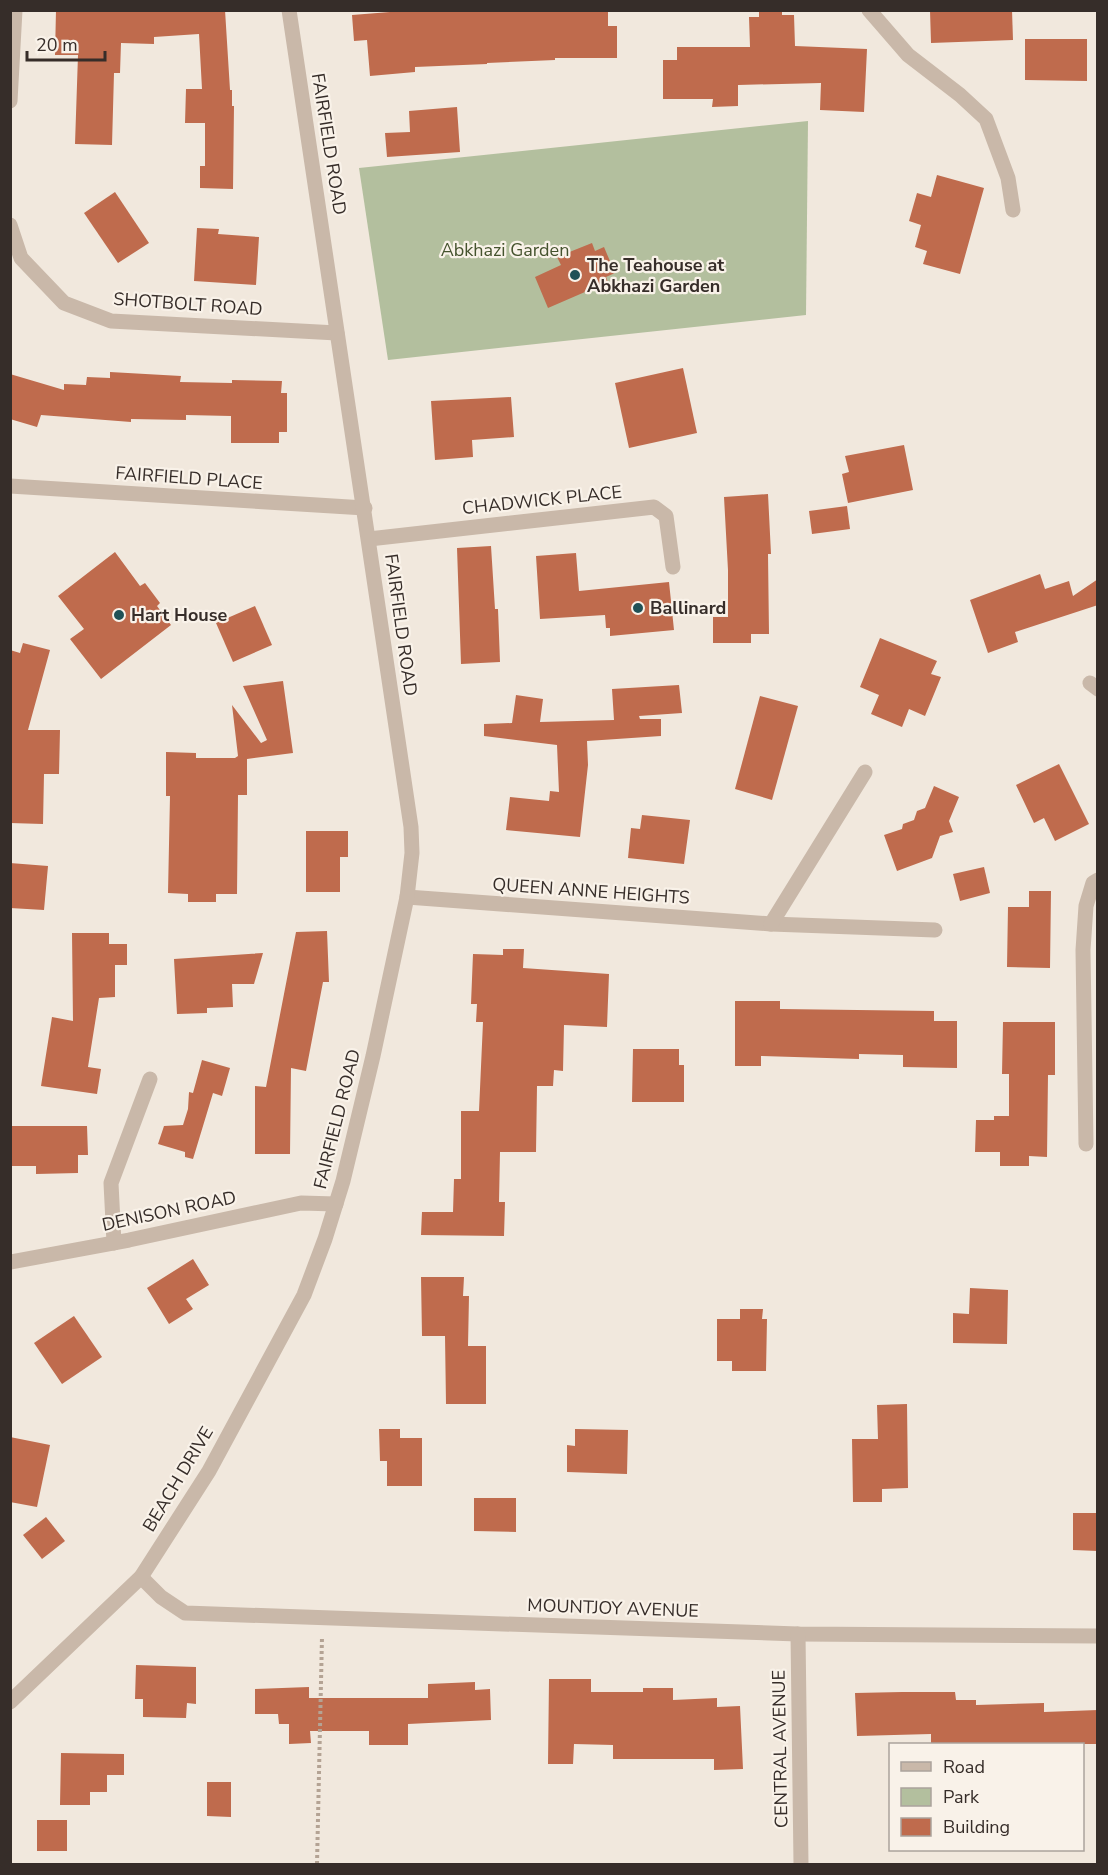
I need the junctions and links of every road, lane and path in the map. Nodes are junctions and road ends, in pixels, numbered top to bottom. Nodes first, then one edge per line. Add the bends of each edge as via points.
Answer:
1 (15, 10) edge
2 (289, 10) edge
3 (870, 10) edge
4 (10, 101) edge
5 (1013, 210) dead end
6 (10, 225) edge
7 (338, 333) junction
8 (10, 486) edge
9 (365, 508) junction
10 (369, 539) junction
11 (673, 567) dead end
12 (865, 772) dead end
13 (1098, 880) edge
14 (407, 897) junction
15 (771, 924) junction
16 (935, 930) dead end
17 (150, 1079) dead end
18 (1086, 1144) dead end
19 (336, 1204) junction
20 (325, 1239) joint
21 (114, 1242) junction
22 (10, 1262) edge
23 (141, 1577) junction
24 (322, 1618) junction
25 (798, 1634) junction
26 (1098, 1636) edge
27 (10, 1702) edge
28 (317, 1864) edge
29 (801, 1864) edge

1 - 4 street
2 - 7 street, FAIRFIELD ROAD
3 - 5 street via 908,55 986,119 1008,178
6 - 7 street, SHOTBOLT ROAD via 21,258 64,303 111,321
7 - 9 street, FAIRFIELD ROAD
8 - 9 street, FAIRFIELD PLACE
9 - 10 street, FAIRFIELD ROAD
10 - 11 street, CHADWICK PLACE via 654,507 666,516
10 - 14 street, FAIRFIELD ROAD via 411,827
12 - 15 street
13 - 18 street via 1093,883 1086,906 1083,950
14 - 15 street, QUEEN ANNE HEIGHTS
14 - 19 street, FAIRFIELD ROAD
15 - 16 street, QUEEN ANNE HEIGHTS
17 - 21 street via 111,1183
19 - 20 street, FAIRFIELD ROAD
19 - 21 street, DENISON ROAD via 301,1203
20 - 23 street, BEACH DRIVE via 304,1295 209,1471
21 - 22 street, DENISON ROAD
23 - 24 street, MOUNTJOY AVENUE via 185,1613
23 - 27 street, BEACH DRIVE
24 - 25 street, MOUNTJOY AVENUE
24 - 28 path
25 - 26 street, MOUNTJOY AVENUE
25 - 29 street, CENTRAL AVENUE

